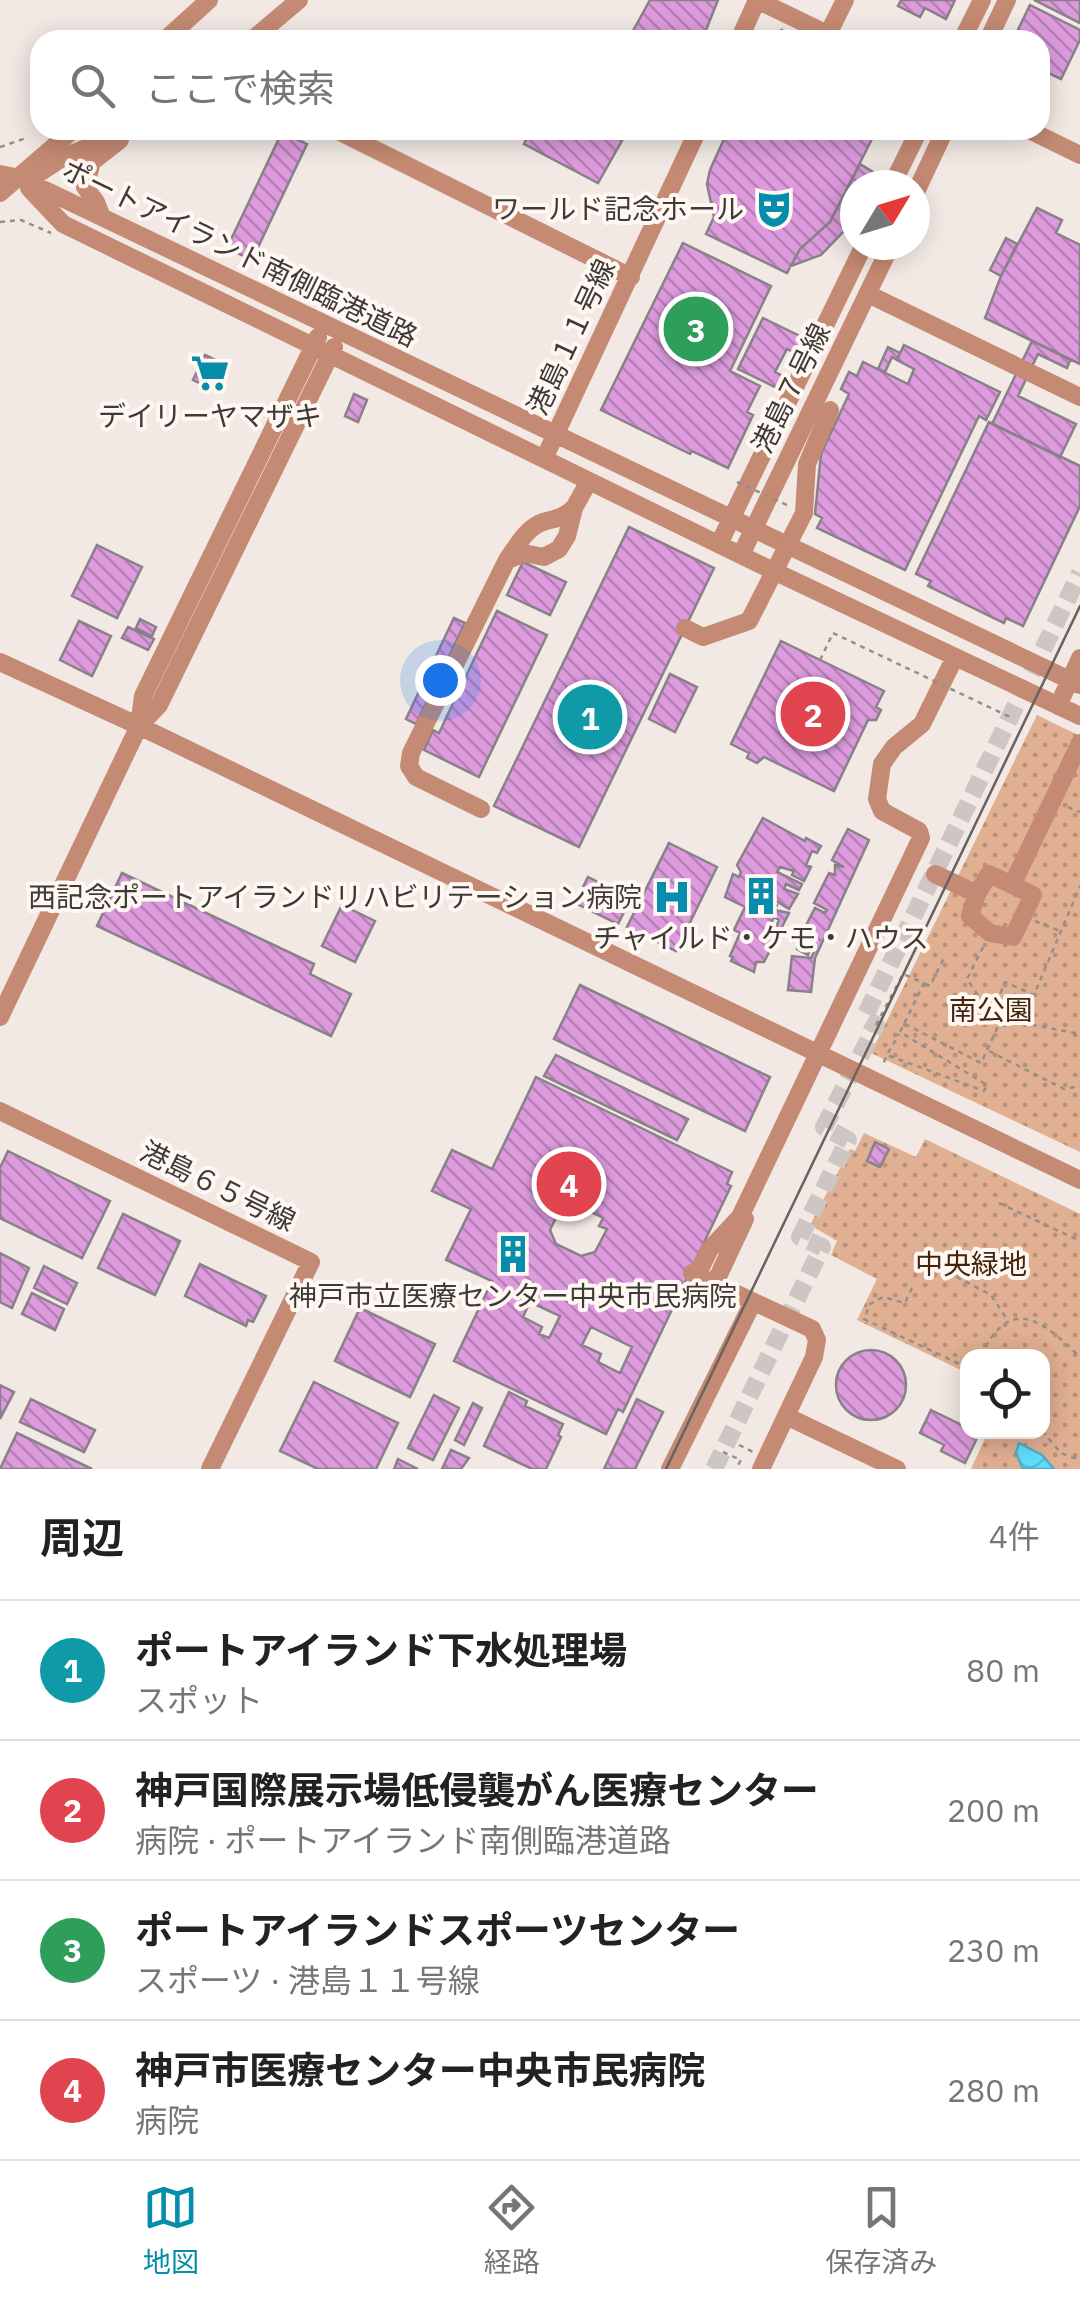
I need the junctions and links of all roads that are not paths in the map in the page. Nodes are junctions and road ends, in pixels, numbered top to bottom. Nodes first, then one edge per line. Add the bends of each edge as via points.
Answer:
1 (210, 0) edge
2 (300, 0) edge
3 (757, 0) edge
4 (845, 0) edge
5 (982, 0) edge
6 (1007, 0) edge
7 (178, 30) edge
8 (264, 30) edge
9 (744, 30) edge
10 (819, 30) edge
11 (836, 30) edge
12 (967, 30) edge
13 (993, 30) edge
14 (61, 140) edge
15 (106, 140) edge
16 (118, 140) edge
17 (356, 140) edge
18 (693, 140) edge
19 (914, 140) edge
20 (940, 140) edge
21 (1049, 140) edge
22 (1080, 155) edge
23 (899, 170) edge
24 (926, 170) edge
25 (0, 174) edge
26 (20, 178) junction
27 (0, 193) edge
28 (102, 217) junction
29 (857, 260) edge
30 (884, 260) edge
31 (631, 277) junction
32 (868, 294) junction
33 (333, 328) junction
34 (322, 351) junction
35 (799, 379) junction
36 (820, 390) junction
37 (1080, 397) edge
38 (556, 434) junction
39 (544, 459) junction
40 (589, 480) junction
41 (574, 508) junction
42 (732, 517) junction
43 (753, 528) junction
44 (719, 544) junction
45 (741, 555) junction
46 (507, 560) junction
47 (685, 628) dead end
48 (955, 657) junction
49 (1080, 658) edge
50 (0, 662) edge
51 (1075, 682) edge
52 (1058, 706) junction
53 (1080, 716) edge
54 (139, 726) junction
55 (1080, 742) edge
56 (480, 810) dead end
57 (936, 874) dead end
58 (1013, 883) junction
59 (978, 894) junction
60 (0, 1017) edge
61 (818, 1054) junction
62 (0, 1111) edge
63 (1080, 1180) edge
64 (715, 1283) junction
65 (754, 1302) junction
66 (786, 1416) junction
67 (758, 1461) edge
68 (210, 1469) edge
69 (670, 1469) edge
70 (898, 1469) edge

1 - 7 street
2 - 8 street
3 - 9 street
3 - 10 street
4 - 11 street
5 - 12 street
6 - 13 street
14 - 26 street
15 - 26 street
16 - 28 street via 92,162 86,187
17 - 31 street
18 - 31 street, 港島１１号線
19 - 23 street
20 - 24 street
21 - 22 street
25 - 26 street
26 - 27 street
26 - 28 street, ポートアイランド南側臨港道路
26 - 34 street, ポートアイランド南側臨港道路 via 64,224
28 - 33 street, ポートアイランド南側臨港道路
29 - 35 street, 港島７号線
30 - 32 street, 港島７号線
31 - 38 street, 港島１１号線
32 - 36 street, 港島７号線
32 - 37 street
33 - 34 street
33 - 38 street, ポートアイランド南側臨港道路
34 - 39 street, ポートアイランド南側臨港道路
34 - 54 street via 159,704
35 - 36 street
35 - 42 street, 港島７号線
36 - 43 street, 港島７号線
36 - 47 street, bridge via 831,400 830,410 807,464 804,513 749,621 703,637
38 - 39 street, 港島１１号線
38 - 42 street, ポートアイランド南側臨港道路
39 - 40 street, ポートアイランド南側臨港道路
40 - 41 street
40 - 44 street, ポートアイランド南側臨港道路
41 - 46 street via 524,535
41 - 46 street via 559,549
42 - 43 street, ポートアイランド南側臨港道路
42 - 44 street, 港島７号線
43 - 45 street, 港島７号線
43 - 51 street, ポートアイランド南側臨港道路
44 - 45 street, ポートアイランド南側臨港道路
45 - 48 street, ポートアイランド南側臨港道路
46 - 56 street via 409,766 416,777
48 - 52 street, ポートアイランド南側臨港道路
48 - 61 street via 922,724 882,764 882,811 922,838
49 - 51 street
50 - 54 street
51 - 52 street
52 - 53 street, ポートアイランド南側臨港道路
54 - 60 street
54 - 61 street
55 - 58 street
57 - 59 street
58 - 59 street via 989,874
58 - 59 street via 1033,895 1013,937 987,939 970,916
61 - 63 street
61 - 64 street
61 - 64 street via 740,1217 695,1274
62 - 68 street, 港島６５号線 via 312,1262
64 - 65 street
65 - 66 street via 812,1329 817,1340
65 - 69 street
66 - 67 street
66 - 70 street

